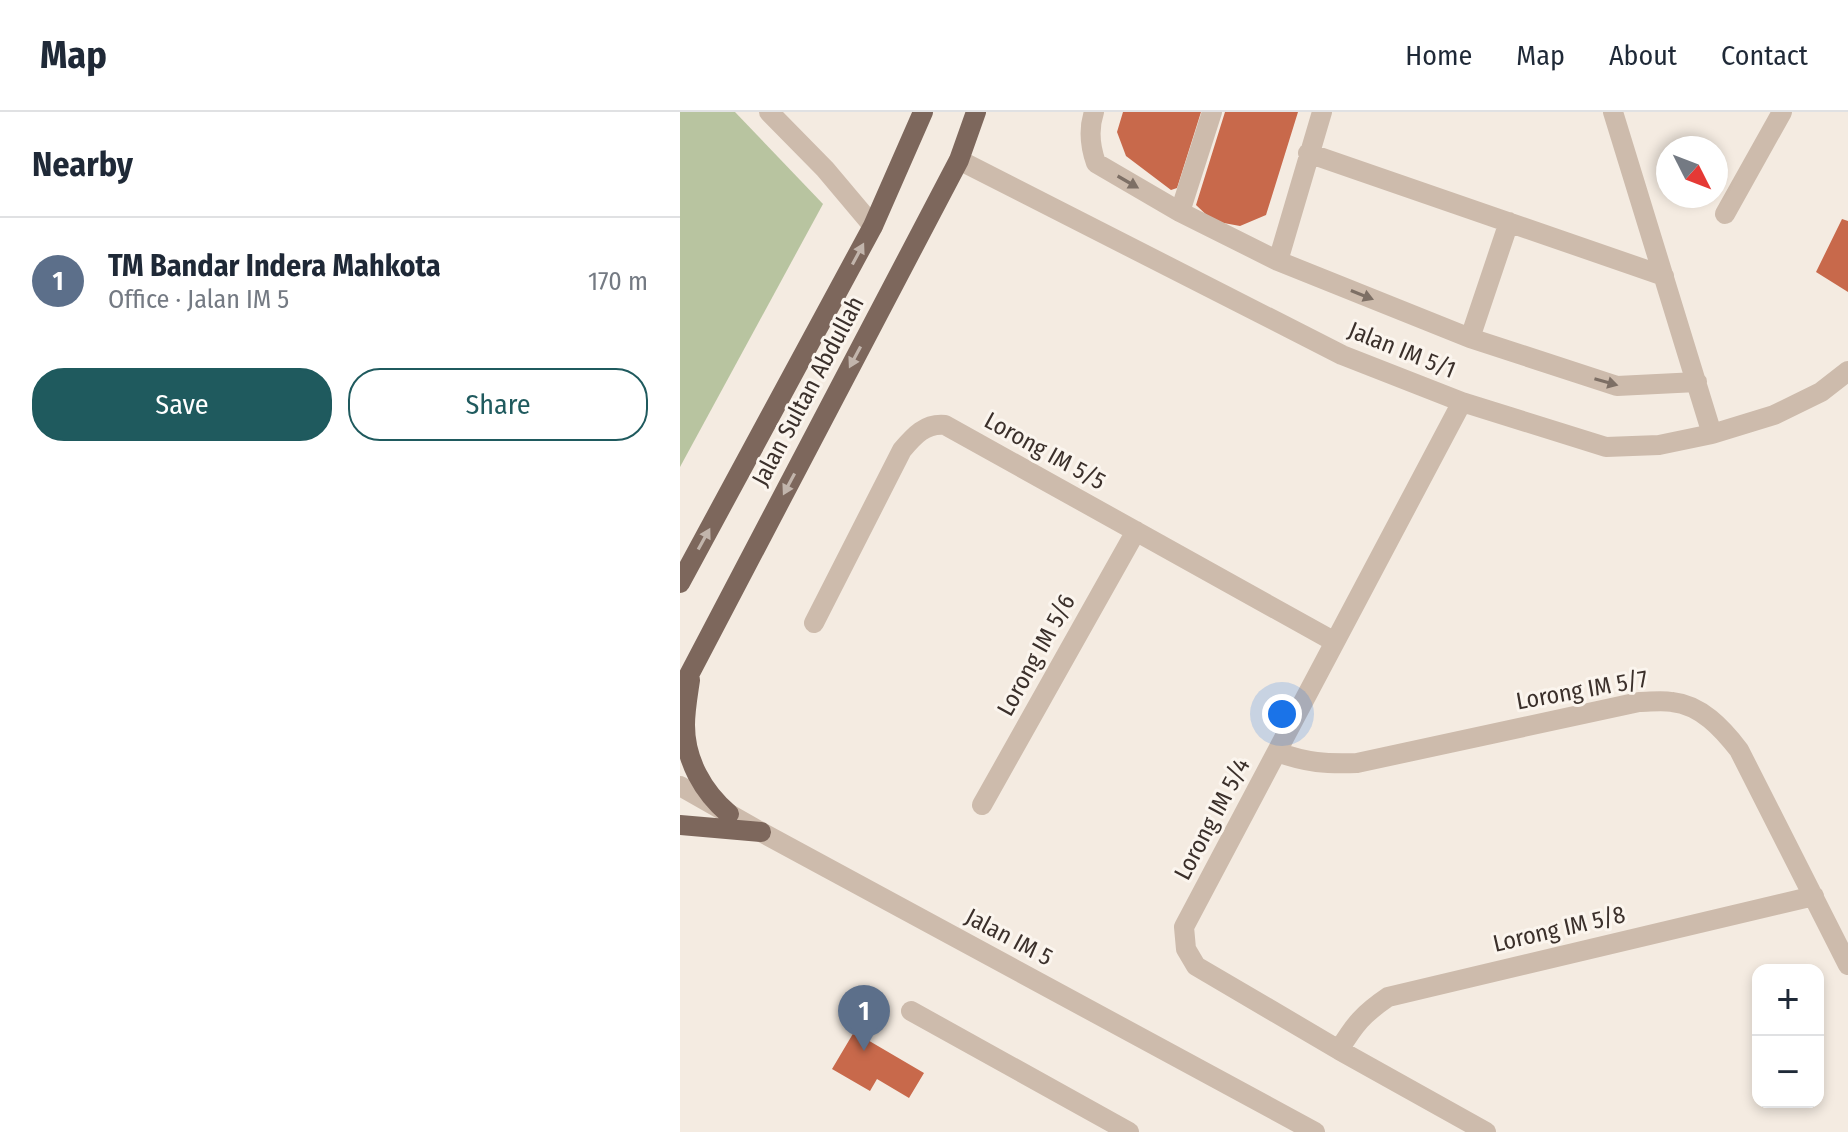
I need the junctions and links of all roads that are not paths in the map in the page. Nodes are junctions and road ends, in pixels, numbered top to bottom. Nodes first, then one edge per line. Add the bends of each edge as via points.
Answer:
1 (769, 112) edge
2 (923, 112) edge
3 (976, 112) edge
4 (1094, 112) edge
5 (1212, 112) edge
6 (1322, 112) edge
7 (1613, 112) edge
8 (1782, 112) edge
9 (1308, 153) junction
10 (959, 160) junction
11 (1180, 212) junction
12 (1725, 214) dead end
13 (1509, 222) junction
14 (873, 226) junction
15 (1278, 261) junction
16 (1664, 276) junction
17 (1470, 338) junction
18 (1848, 371) edge
19 (1697, 382) junction
20 (1462, 402) junction
21 (1712, 434) junction
22 (1136, 531) junction
23 (680, 583) edge
24 (814, 623) dead end
25 (1335, 642) junction
26 (691, 672) junction
27 (680, 692) edge
28 (1277, 752) junction
29 (680, 786) edge
30 (982, 805) dead end
31 (729, 814) junction
32 (680, 825) edge
33 (761, 832) junction
34 (1814, 896) junction
35 (1848, 965) edge
36 (911, 1011) dead end
37 (1339, 1050) junction
38 (1129, 1132) edge
39 (1315, 1132) edge
40 (1486, 1132) edge

1 - 14 street
2 - 14 main road, Jalan Sultan Abdullah
3 - 10 main road, Jalan Sultan Abdullah
4 -> 11 street via 1090,147 1096,163
5 - 11 street
6 - 9 street
7 - 16 street
8 - 12 street
9 - 13 street
9 - 15 street
10 - 20 street, Jalan IM 5/1 via 1342,355
10 -> 26 main road, Jalan Sultan Abdullah
11 - 15 street
13 - 16 street
13 - 17 street
23 -> 14 main road, Jalan Sultan Abdullah
15 -> 17 street
16 - 19 street
17 -> 19 street via 1617,386
18 - 21 street, Jalan IM 5/1 via 1821,392 1774,415
19 - 21 street
20 - 21 street, Jalan IM 5/1 via 1606,447 1659,445
20 - 25 street, Lorong IM 5/4
22 - 24 street, Lorong IM 5/5 via 945,425 934,424 902,450
22 - 25 street, Lorong IM 5/5
22 - 30 street, Lorong IM 5/6
25 - 28 street, Lorong IM 5/4
26 - 27 main road, Jalan Sultan Abdullah
26 - 31 main road via 685,725 689,755 712,799
28 - 34 street, Lorong IM 5/7 via 1322,764 1357,763 1639,702 1674,702 1700,711 1739,750
28 - 37 street, Lorong IM 5/4 via 1184,927 1186,949 1196,966
29 - 31 street, Jalan IM 5
31 - 33 street, Jalan IM 5
32 - 33 main road
33 - 39 street, Jalan IM 5
34 - 35 street, Lorong IM 5/7
34 - 37 street, Lorong IM 5/8 via 1388,997 1367,1012
36 - 38 street
37 - 40 street, Lorong IM 5/4

